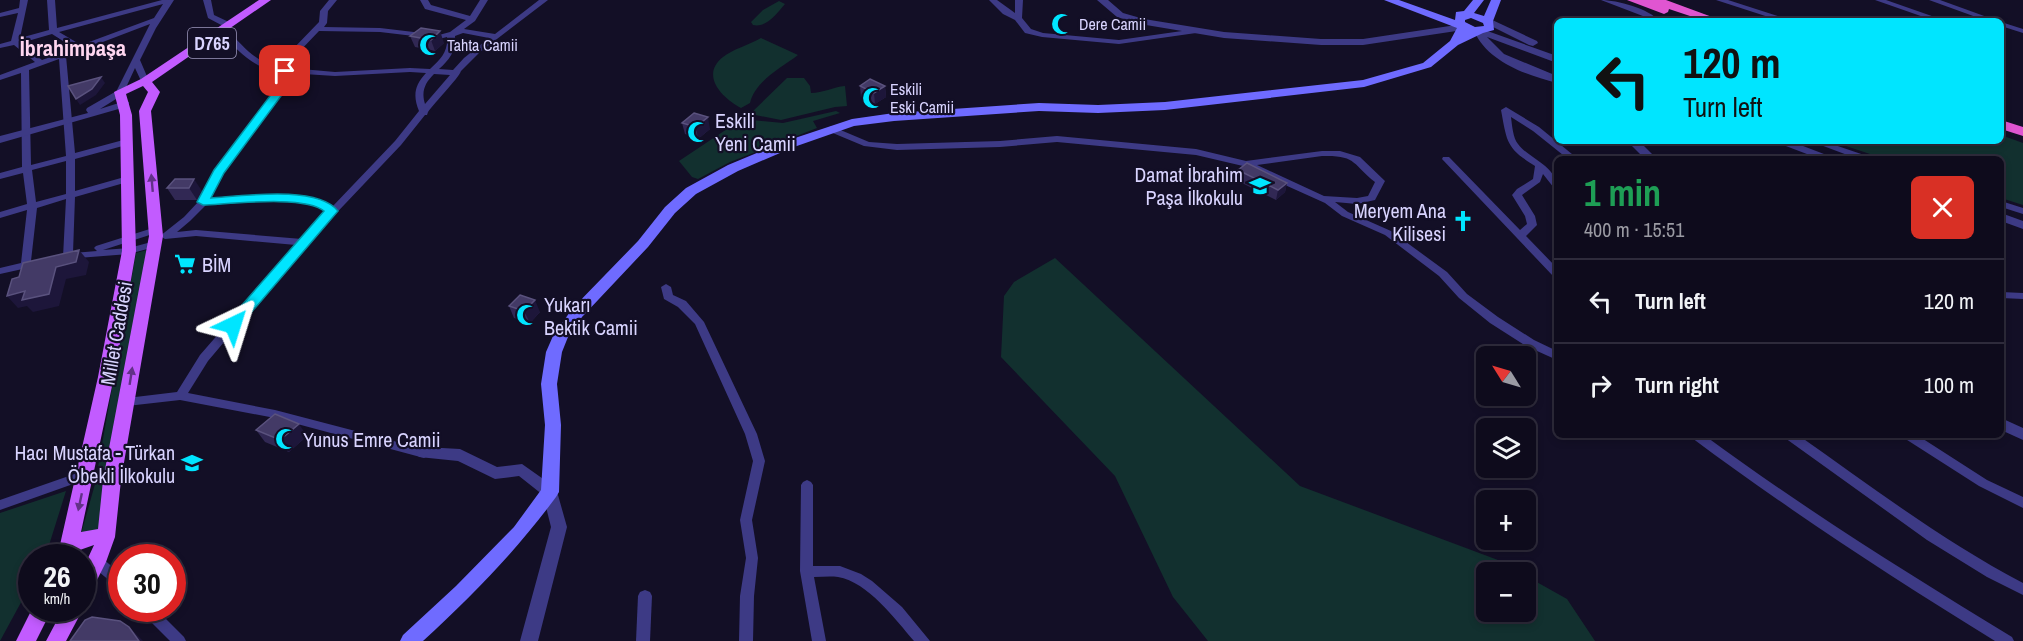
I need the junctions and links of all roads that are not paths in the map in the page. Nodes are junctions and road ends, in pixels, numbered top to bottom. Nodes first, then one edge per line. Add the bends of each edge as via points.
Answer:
1 (24, 0) edge
2 (51, 0) edge
3 (170, 0) edge
4 (207, 0) edge
5 (266, 0) edge
6 (275, 0) edge
7 (333, 0) edge
8 (424, 0) edge
9 (484, 0) edge
10 (544, 0) edge
11 (993, 0) edge
12 (1019, 0) edge
13 (1102, 0) edge
14 (1389, 0) edge
15 (1411, 0) edge
16 (1479, 0) edge
17 (1496, 0) edge
18 (1605, 0) edge
19 (1634, 0) edge
20 (1654, 0) edge
21 (1720, 0) edge
22 (1755, 0) edge
23 (1879, 0) edge
24 (1933, 0) edge
25 (1730, 2) edge
26 (22, 9) junction
27 (1749, 9) junction
28 (1961, 10) junction
29 (1915, 12) junction
30 (0, 15) edge
31 (1018, 18) junction
32 (1653, 18) edge
33 (1687, 18) edge
34 (1708, 18) edge
35 (1779, 18) edge
36 (1916, 18) edge
37 (1933, 18) edge
38 (1962, 18) edge
39 (1985, 18) edge
40 (472, 19) junction
41 (155, 20) junction
42 (1465, 21) junction
43 (1488, 21) junction
44 (2004, 25) edge
45 (227, 29) junction
46 (318, 29) junction
47 (1196, 31) junction
48 (1479, 31) junction
49 (2023, 31) edge
50 (53, 32) junction
51 (451, 35) junction
52 (494, 36) junction
53 (15, 42) junction
54 (1454, 43) junction
55 (0, 46) edge
56 (79, 47) junction
57 (1554, 52) edge
58 (62, 54) junction
59 (1554, 59) edge
60 (136, 60) junction
61 (40, 62) junction
62 (25, 68) junction
63 (285, 71) junction
64 (431, 72) junction
65 (457, 73) junction
66 (0, 78) edge
67 (1554, 79) edge
68 (149, 87) junction
69 (122, 98) junction
70 (424, 113) junction
71 (2004, 117) edge
72 (73, 119) junction
73 (2023, 124) edge
74 (2004, 125) edge
75 (831, 129) junction
76 (27, 132) junction
77 (2023, 132) edge
78 (0, 140) edge
79 (127, 142) junction
80 (1554, 143) edge
81 (1555, 144) edge
82 (1636, 144) edge
83 (1788, 144) edge
84 (1823, 144) edge
85 (1570, 156) edge
86 (1648, 156) edge
87 (1822, 156) edge
88 (1858, 156) edge
89 (70, 157) junction
90 (1446, 159) dead end
91 (1246, 164) junction
92 (1540, 165) junction
93 (27, 169) junction
94 (0, 176) edge
95 (128, 179) junction
96 (1554, 182) edge
97 (1312, 194) junction
98 (72, 195) junction
99 (203, 202) junction
100 (2004, 205) edge
101 (32, 206) junction
102 (332, 211) junction
103 (2023, 211) edge
104 (0, 215) edge
105 (2004, 218) edge
106 (2023, 225) edge
107 (1520, 236) junction
108 (158, 237) junction
109 (304, 242) junction
110 (129, 244) junction
111 (57, 259) junction
112 (26, 265) junction
113 (0, 271) edge
114 (1554, 271) edge
115 (666, 286) dead end
116 (2004, 295) edge
117 (2020, 296) dead end
118 (1554, 355) edge
119 (180, 396) junction
120 (127, 402) junction
121 (2004, 425) edge
122 (2023, 434) edge
123 (1700, 438) edge
124 (1793, 438) edge
125 (1913, 438) edge
126 (424, 453) joint
127 (86, 475) junction
128 (807, 485) dead end
129 (550, 492) junction
130 (2023, 503) edge
131 (0, 505) edge
132 (106, 537) junction
133 (71, 544) edge
134 (78, 544) edge
135 (96, 555) edge
136 (806, 572) junction
137 (2023, 589) edge
138 (645, 596) dead end
139 (36, 622) edge
140 (66, 622) edge
141 (160, 622) edge
142 (26, 641) edge
143 (56, 641) edge
144 (179, 641) edge
145 (410, 641) edge
146 (529, 641) edge
147 (642, 641) edge
148 (746, 641) edge
149 (819, 641) edge
150 (923, 641) edge
151 (2007, 641) edge

1 - 26 street
2 - 50 street
3 - 41 street
3 - 50 street
4 - 45 street via 211,16
5 - 45 main road, D765
6 - 45 main road, D765
7 - 46 street
8 - 40 street via 428,7
9 - 40 street
10 - 52 street
11 - 31 street
12 - 31 street
13 - 47 street via 1128,18
14 - 42 main road
15 - 42 main road
16 - 42 main road
17 - 43 main road
18 - 32 street
19 - 33 highway
20 - 34 highway
21 - 25 street
22 - 27 street
23 - 29 street
24 - 28 street
25 - 27 street
26 - 30 street
26 - 53 street
27 - 35 street
28 - 38 street
28 - 39 street
29 - 36 street
29 - 37 street
31 - 47 street via 1028,31 1042,35 1119,42
40 - 51 street
41 - 56 street
41 - 60 street
42 - 43 main road via 1481,17
42 - 47 street via 1363,42
42 - 48 main road
42 - 54 main road
43 - 48 main road via 1490,28
43 - 57 street
44 - 49 street
45 - 63 street via 244,53
45 - 68 main road, D765
46 - 51 street via 380,30 439,38
46 - 63 street via 294,53
48 - 54 main road
48 - 59 street
48 - 67 street via 1482,43 1491,50
50 - 53 street
50 - 56 street
51 - 52 street via 463,31
51 - 64 street via 451,49
52 - 65 street via 474,51
53 - 55 street
53 - 61 street
54 - 75 main road via 1427,65 1364,83 1166,106 1039,107 894,117
56 - 58 street
58 - 61 street
58 - 72 street
60 - 68 street
60 - 69 street via 125,76
61 - 62 street
62 - 66 street
62 - 76 street
63 - 64 street
63 - 99 street via 279,92 218,173
64 - 65 street
64 - 70 street via 418,89 418,102
65 - 70 street
68 - 69 main road
108 -> 68 main road, Millet Caddesi via 145,111
69 - 72 street via 98,114
69 - 79 main road, Millet Caddesi
70 - 102 street
71 - 73 highway
72 - 76 street
72 - 89 street
74 - 77 highway
75 - 91 street via 867,144 897,147 1066,140 1196,152
75 - 129 main road via 732,168 691,191 577,313 554,352 549,384 554,425
76 - 78 street
76 - 93 street
79 - 89 street
79 - 95 main road, Millet Caddesi
80 - 92 street via 1505,110 1512,143
81 - 85 street
82 - 86 street
83 - 87 street
84 - 88 street
89 - 93 street
89 - 98 street
90 - 107 street
91 - 97 street
91 - 97 street via 1316,153 1341,154 1359,160 1380,181 1372,198 1357,201
92 - 96 street
92 - 107 street via 1537,180 1517,195 1532,225
93 - 94 street
93 - 101 street
95 - 98 street
95 - 110 main road, Millet Caddesi
97 - 118 street via 1408,246 1494,320
98 - 101 street
98 - 111 street
99 - 102 street via 291,198 323,204
99 - 108 street via 187,219
100 - 103 street
101 - 104 street
101 - 112 street
102 - 109 street
105 - 106 street
107 - 114 street
108 - 109 street via 196,233
108 - 110 street
120 -> 108 main road, Millet Caddesi
109 - 119 street via 204,358
110 - 111 street
110 - 127 main road, Millet Caddesi
111 - 112 street
112 - 113 street
115 - 148 street via 668,297 682,304 699,322 751,434 759,461 746,520 752,558
116 - 117 street
119 - 120 street
119 - 126 street via 275,414
120 - 132 main road, Millet Caddesi
121 - 122 street
123 - 151 street via 1921,589
124 - 137 street via 1904,519
125 - 130 street via 1983,483
126 - 129 street via 460,455 495,473 522,470
127 - 131 street
127 -> 133 main road, Millet Caddesi
128 - 136 street
129 - 145 main road via 520,532
129 - 146 street via 559,527
132 - 134 main road via 87,537
132 - 135 main road, Millet Caddesi
136 - 149 street
136 - 150 street via 843,572 861,581 878,592
138 - 147 street
139 - 142 main road
140 - 143 main road
141 - 144 street

